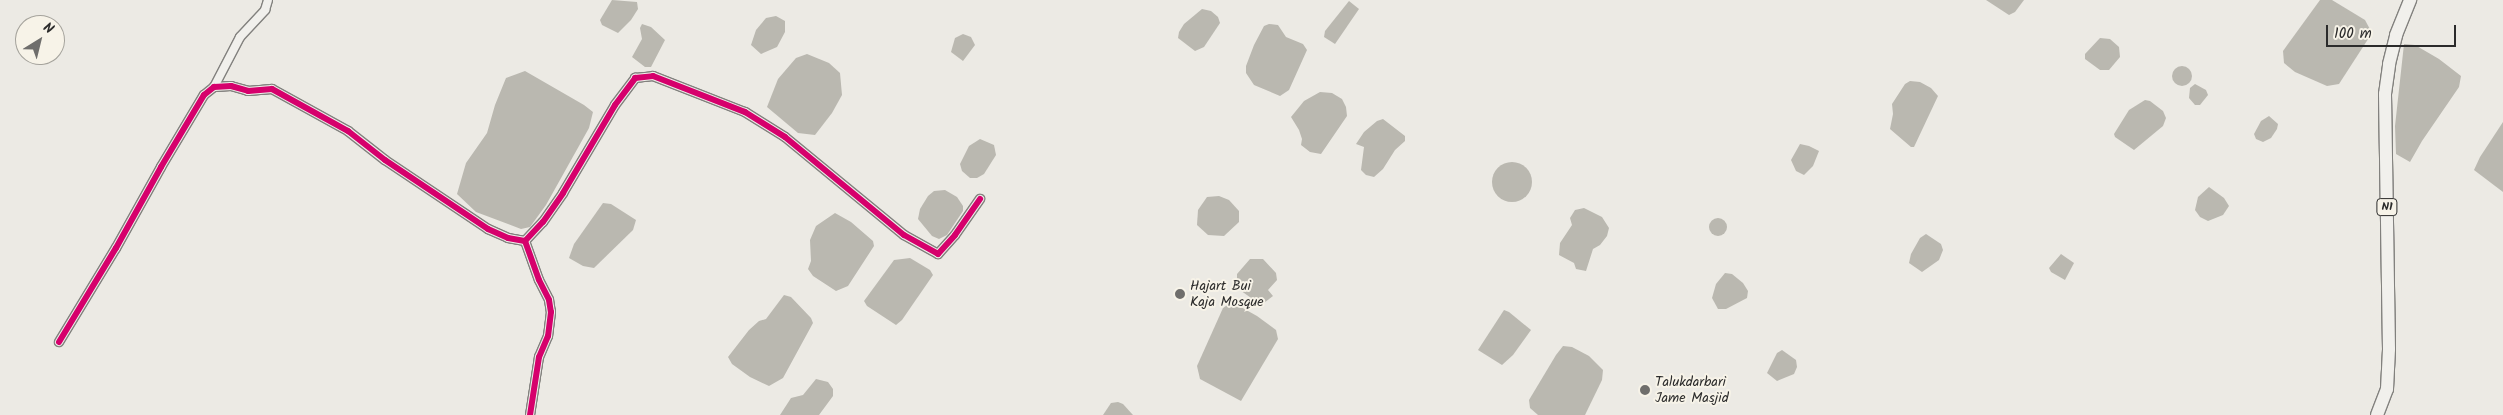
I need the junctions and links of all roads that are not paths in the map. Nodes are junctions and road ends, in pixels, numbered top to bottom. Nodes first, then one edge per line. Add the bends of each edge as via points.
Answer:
1 (268, 0) edge
2 (2410, 0) edge
3 (214, 87) junction
4 (980, 199) dead end
5 (525, 241) junction
6 (59, 342) dead end
7 (530, 415) edge
8 (2377, 415) edge

1 - 3 street via 265,10 240,37
2 - 8 highway, N1 via 2396,35 2385,94 2389,349 2387,389
3 - 5 street via 231,86 248,91 272,89 348,131 385,160 488,229
3 - 6 street via 204,95
4 - 5 street via 938,254 904,235 777,132 745,112 653,76 636,78 615,105 558,200
5 - 7 street via 551,312 548,336 539,357

